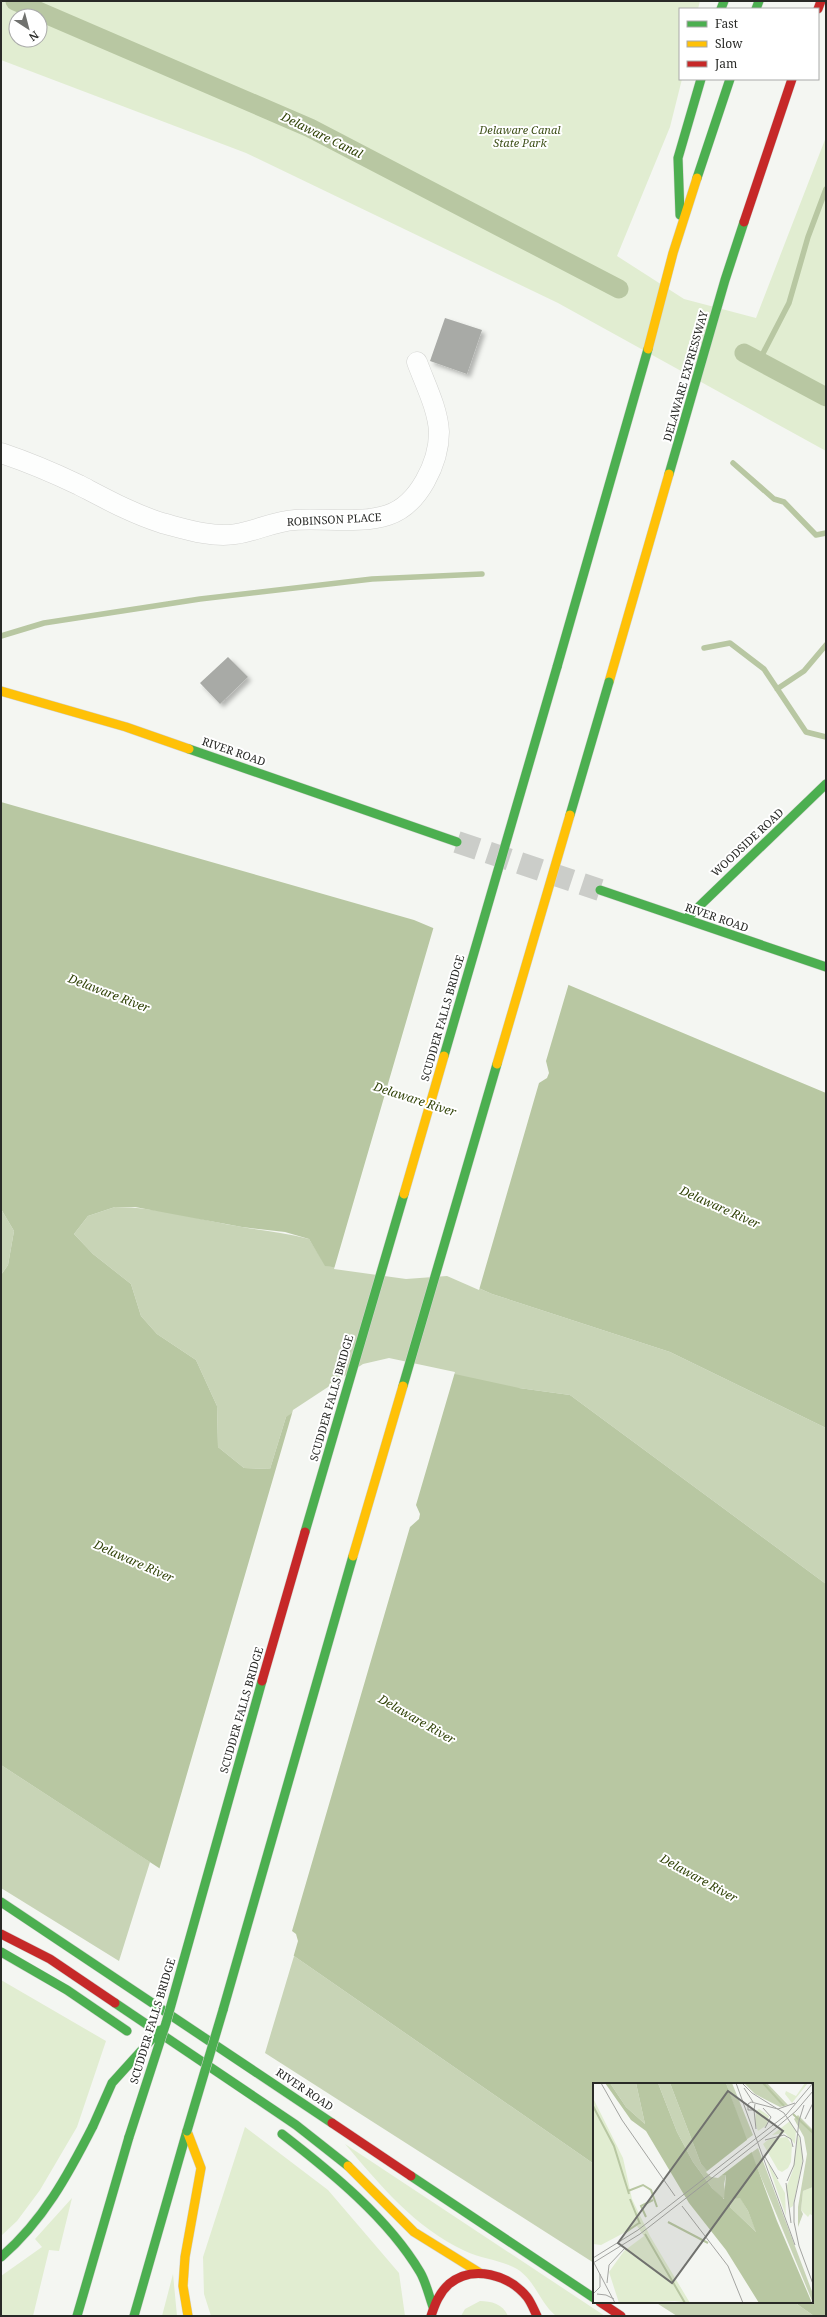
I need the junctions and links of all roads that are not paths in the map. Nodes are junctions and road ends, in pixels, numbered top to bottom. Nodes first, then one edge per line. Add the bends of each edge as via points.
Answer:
1 (701, 80) edge
2 (730, 80) edge
3 (792, 80) edge
4 (680, 230) junction
5 (417, 362) dead end
6 (1, 453) edge
7 (1, 691) edge
8 (826, 784) edge
9 (457, 842) tunnel mouth
10 (600, 890) tunnel mouth
11 (686, 919) junction
12 (826, 967) edge
13 (1, 1902) edge
14 (6, 1925) dead end
15 (1, 1934) edge
16 (1, 1952) edge
17 (41, 1955) junction
18 (166, 2023) junction
19 (166, 2056) dead end
20 (193, 2074) dead end
21 (213, 2088) dead end
22 (272, 2127) dead end
23 (187, 2131) junction
24 (1, 2257) edge
25 (480, 2272) junction
26 (593, 2297) edge
27 (533, 2302) junction
28 (602, 2303) edge
29 (432, 2312) edge
30 (77, 2316) edge
31 (134, 2316) edge
32 (188, 2316) edge
33 (537, 2316) edge
34 (543, 2316) edge
35 (621, 2316) edge

1 - 4 main road via 678,158
2 - 4 main road
3 - 23 main road, DELAWARE EXPRESSWAY, bridge via 725,280
4 - 18 main road, SCUDDER FALLS BRIDGE, bridge via 638,390 230,1791
5 - 6 street, ROBINSON PLACE via 436,416 439,431 437,447 422,487 413,499 401,509 378,518 286,521 222,536 161,522
7 - 9 main road, RIVER ROAD via 126,727
8 - 11 main road, WOODSIDE ROAD
10 - 11 main road, RIVER ROAD
11 - 12 main road, RIVER ROAD
13 - 26 main road, RIVER ROAD
14 - 17 main road
15 - 17 main road
16 - 19 main road via 67,1990
17 - 25 main road via 317,2141 339,2157 414,2232
18 - 24 main road, bridge via 112,2083 93,2126 54,2198 26,2234
18 - 30 main road, SCUDDER FALLS BRIDGE, bridge via 129,2137
20 - 21 main road
22 - 29 main road via 325,2167 390,2232 422,2273
23 - 31 main road
23 - 32 main road via 201,2168 185,2257 183,2286
25 - 27 main road via 510,2280
25 - 29 main road via 456,2280 441,2295
27 - 33 main road
27 - 34 main road
28 - 35 main road

